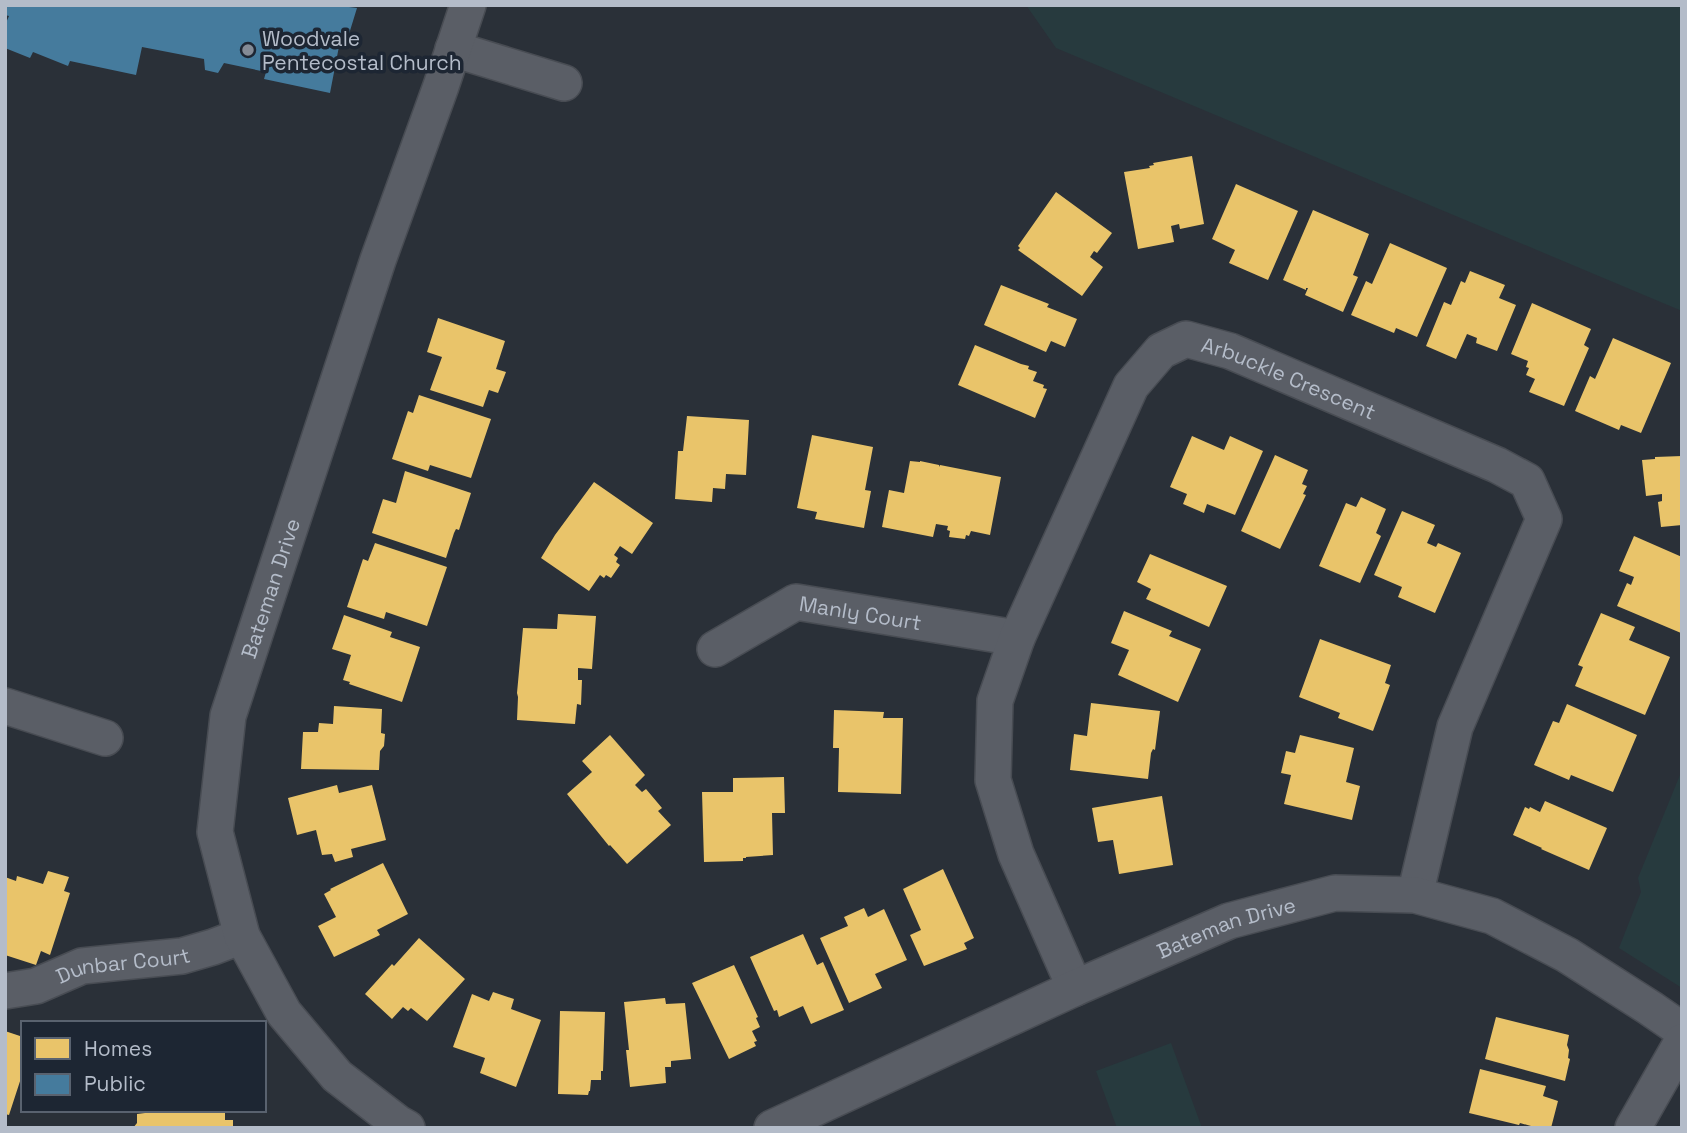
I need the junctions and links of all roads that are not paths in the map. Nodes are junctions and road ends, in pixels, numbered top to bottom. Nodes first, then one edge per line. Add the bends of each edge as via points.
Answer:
1 (468, 5) edge
2 (453, 49) junction
3 (564, 83) dead end
4 (1017, 638) junction
5 (716, 649) dead end
6 (5, 706) edge
7 (105, 738) dead end
8 (1415, 895) junction
9 (242, 936) junction
10 (1075, 988) junction
11 (5, 991) edge
12 (1682, 1030) edge
13 (1682, 1042) edge
14 (407, 1128) edge
15 (772, 1128) edge
16 (1633, 1128) edge

1 - 2 street, Bateman Drive
2 - 3 street
2 - 9 street, Bateman Drive via 378,260 228,716 215,832
4 - 5 street, Manly Court via 796,602
4 - 8 street, Arbuckle Crescent via 1132,386 1161,351 1186,339 1230,351 1497,464 1527,481 1544,519 1455,727
4 - 10 street, Arbuckle Crescent via 995,701 993,780 1016,854
6 - 7 street
8 - 10 street, Bateman Drive via 1335,893 1229,921
8 - 12 street, Bateman Drive via 1492,916 1567,955
9 - 11 street, Dunbar Court via 182,956 82,965 36,986
9 - 14 street, Bateman Drive via 284,1013 337,1076
10 - 15 street, Bateman Drive
13 - 16 street

